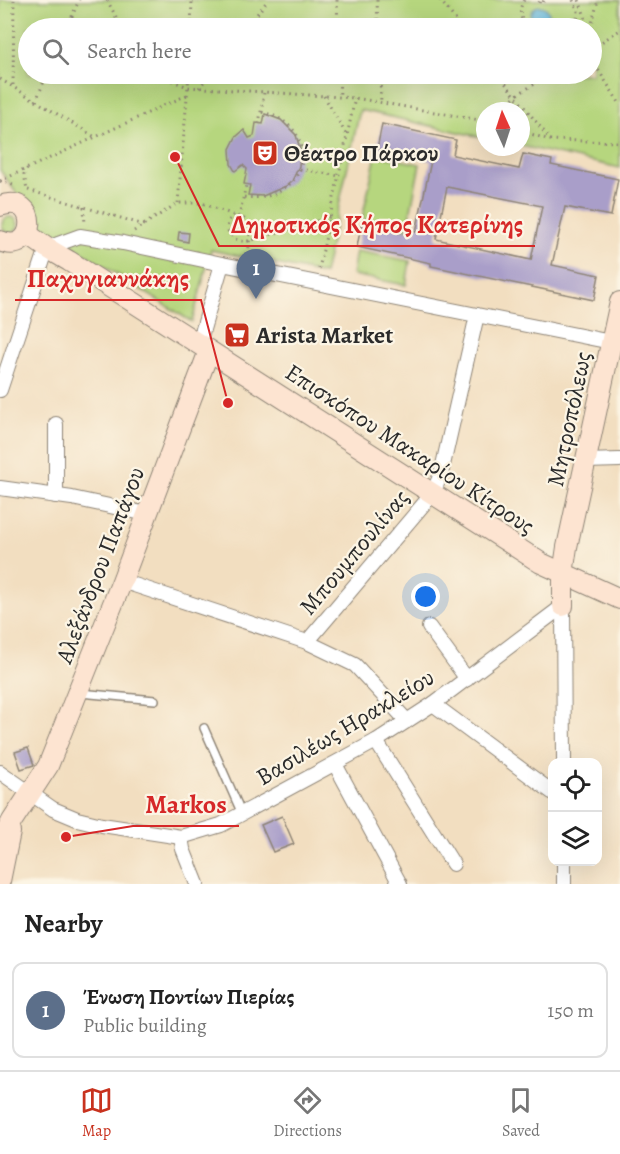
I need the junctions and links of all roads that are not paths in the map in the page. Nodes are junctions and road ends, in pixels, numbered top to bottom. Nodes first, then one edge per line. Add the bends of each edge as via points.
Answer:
1 (1, 203) edge
2 (27, 234) junction
3 (0, 241) edge
4 (47, 248) junction
5 (222, 264) junction
6 (620, 302) edge
7 (477, 315) junction
8 (611, 342) junction
9 (204, 347) junction
10 (0, 390) edge
11 (56, 424) dead end
12 (620, 460) edge
13 (585, 461) junction
14 (0, 488) edge
15 (433, 493) junction
16 (56, 496) junction
17 (147, 514) junction
18 (563, 574) junction
19 (122, 581) junction
20 (620, 599) edge
21 (563, 606) junction
22 (429, 627) dead end
23 (308, 642) junction
24 (467, 679) junction
25 (77, 692) junction
26 (155, 700) dead end
27 (433, 704) junction
28 (407, 721) junction
29 (204, 728) dead end
30 (376, 741) junction
31 (564, 758) edge
32 (335, 764) junction
33 (0, 772) edge
34 (548, 789) edge
35 (30, 794) junction
36 (242, 814) junction
37 (12, 821) junction
38 (181, 837) junction
39 (0, 844) edge
40 (453, 864) dead end
41 (564, 866) edge
42 (0, 881) edge
43 (197, 884) edge
44 (400, 884) edge
45 (564, 884) edge

1 - 2 street via 23,208 30,220
2 - 3 street via 17,243
2 - 4 street, Επισκόπου Μακαρίου Κίτρους
4 - 5 street via 80,236
4 - 9 street, Επισκόπου Μακαρίου Κίτρους
4 - 10 street
5 - 7 street
5 - 9 street
6 - 8 street, Μητροπόλεως
7 - 8 street
7 - 15 street, Μπουμπουλίνας via 441,474
8 - 13 street, Μητροπόλεως
9 - 15 street, Επισκόπου Μακαρίου Κίτρους
9 - 17 street, Αλεξάνδρου Παπάγου
11 - 16 street
12 - 13 street
13 - 18 street, Μητροπόλεως
14 - 16 street
15 - 18 street, Επισκόπου Μακαρίου Κίτρους
15 - 23 street, Μπουμπουλίνας
16 - 17 street
17 - 19 street, Αλεξάνδρου Παπάγου
18 - 20 street, Επισκόπου Μακαρίου Κίτρους
18 - 21 street, Μητροπόλεως
19 - 23 street
19 - 25 street, Αλεξάνδρου Παπάγου
21 - 24 street, Βασιλέως Ηρακλείου
21 - 31 street, Μητροπόλεως
22 - 24 street
23 - 28 street via 355,665
24 - 27 street, Βασιλέως Ηρακλείου
25 - 26 lane
25 - 35 street, Αλεξάνδρου Παπάγου via 48,766
27 - 28 street, Βασιλέως Ηρακλείου
27 - 34 street
28 - 30 street, Βασιλέως Ηρακλείου
29 - 36 lane
30 - 32 street, Βασιλέως Ηρακλείου
30 - 40 street
32 - 36 street, Βασιλέως Ηρακλείου
32 - 44 street
33 - 35 street, Βασιλέως Ηρακλείου
35 - 37 street, Αλεξάνδρου Παπάγου
35 - 38 street, Βασιλέως Ηρακλείου via 77,819
36 - 38 street, Βασιλέως Ηρακλείου
37 - 39 street, Αλεξάνδρου Παπάγου
37 - 42 street
38 - 43 street
41 - 45 street

